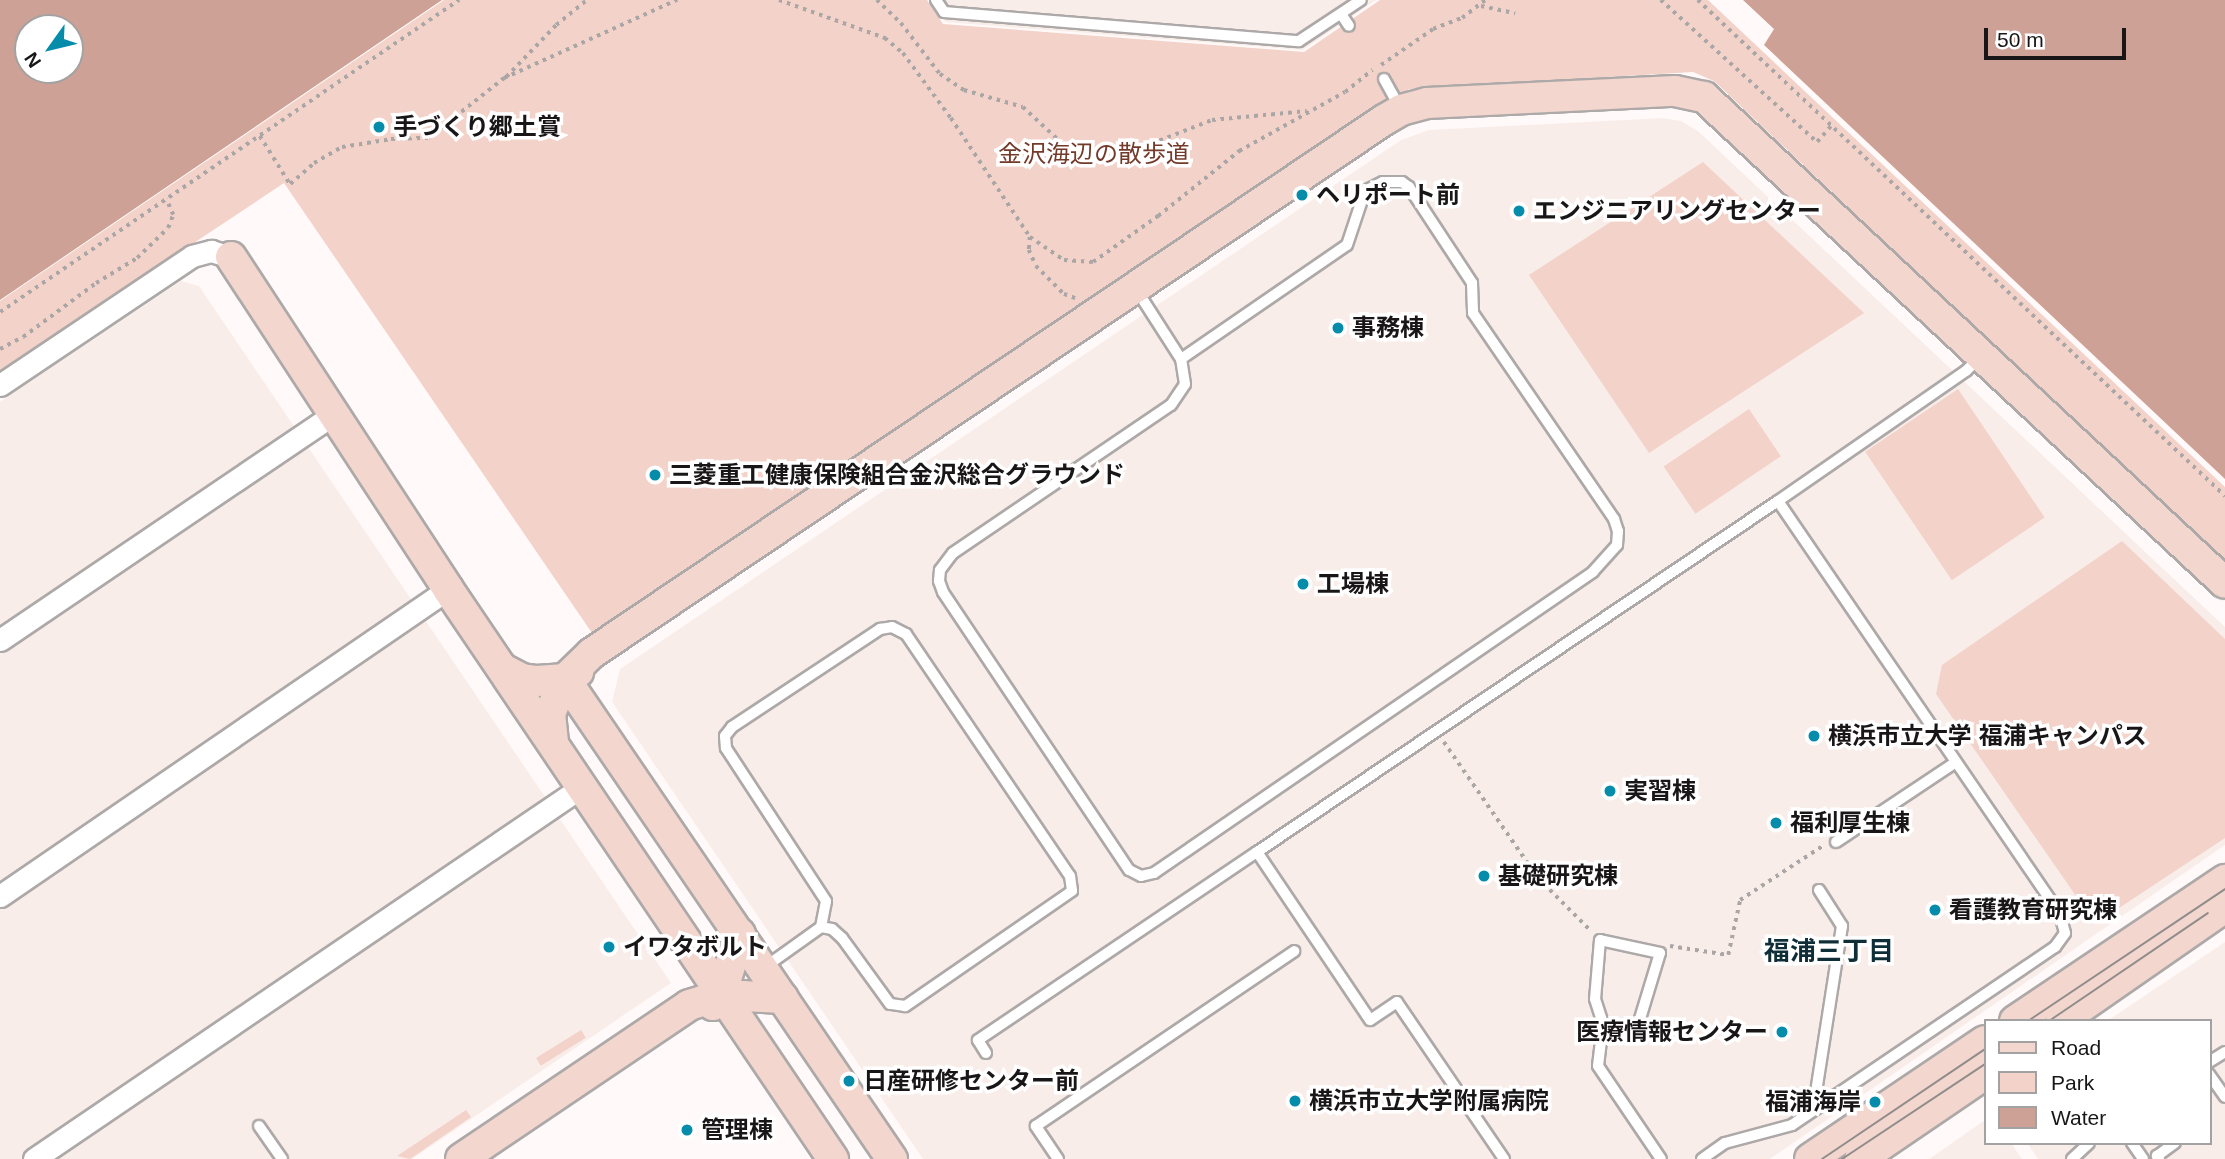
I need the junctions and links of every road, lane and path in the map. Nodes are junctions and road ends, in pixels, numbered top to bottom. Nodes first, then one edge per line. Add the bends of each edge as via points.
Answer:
1 (459, 0) edge
2 (587, 0) edge
3 (677, 0) edge
4 (779, 0) edge
5 (877, 0) edge
6 (936, 0) edge
7 (1362, 0) edge
8 (1485, 0) edge
9 (1661, 0) edge
10 (1698, 0) edge
11 (1481, 6) junction
12 (1516, 13) dead end
13 (1341, 14) junction
14 (1349, 26) dead end
15 (505, 78) junction
16 (1384, 79) dead end
17 (1308, 111) junction
18 (1402, 115) junction
19 (1832, 125) junction
20 (259, 136) junction
21 (166, 199) junction
22 (1030, 237) junction
23 (231, 257) joint
24 (1137, 291) junction
25 (0, 312) edge
26 (1088, 317) junction
27 (0, 349) edge
28 (1181, 359) junction
29 (1978, 359) junction
30 (0, 385) edge
31 (332, 415) junction
32 (2225, 496) edge
33 (1777, 501) junction
34 (2225, 583) edge
35 (448, 589) junction
36 (2225, 599) edge
37 (0, 640) edge
38 (503, 669) junction
39 (565, 679) junction
40 (1436, 731) junction
41 (553, 742) junction
42 (1956, 762) junction
43 (583, 786) junction
44 (1836, 842) joint
45 (1257, 852) junction
46 (2225, 880) edge
47 (1819, 890) dead end
48 (0, 896) edge
49 (2225, 907) edge
50 (821, 927) junction
51 (740, 934) junction
52 (1600, 940) junction
53 (1294, 951) dead end
54 (1660, 953) junction
55 (763, 968) junction
56 (721, 995) junction
57 (783, 998) junction
58 (2018, 1019) edge
59 (2064, 1019) edge
60 (1603, 1031) junction
61 (1983, 1042) edge
62 (986, 1053) dead end
63 (1983, 1075) edge
64 (2211, 1077) edge
65 (2225, 1097) edge
66 (1824, 1103) junction
67 (259, 1126) dead end
68 (491, 1142) edge
69 (2087, 1145) edge
70 (2172, 1145) edge
71 (1704, 1158) edge
72 (34, 1159) edge
73 (282, 1159) edge
74 (461, 1159) edge
75 (833, 1159) edge
76 (892, 1159) edge
77 (1058, 1159) edge
78 (1504, 1159) edge
79 (1661, 1159) edge
80 (1810, 1159) edge
81 (1860, 1159) edge
82 (2072, 1159) edge
83 (2160, 1159) edge

1 - 20 path
2 - 15 path
3 - 15 path
4 - 22 path via 885,38 903,52
5 - 17 path via 940,74 964,90 1023,107 1063,144 1088,154 1120,156 1212,120
6 - 13 lane via 944,12 1299,41
7 - 13 lane
8 - 11 path
9 - 19 path via 1817,142
10 - 19 path
11 - 12 path
11 - 17 path via 1433,29 1345,92
13 - 14 lane
15 - 20 path via 428,138 342,147 290,184
16 - 18 lane
17 - 22 path via 1239,151 1093,262 1064,260
18 - 24 street
18 - 29 street via 1670,104 1699,110
19 - 32 path
20 - 21 path
21 - 25 path
21 - 27 path via 173,215 169,228 137,258
22 - 26 path via 1029,250 1036,267 1063,294 1076,299
23 - 30 street via 211,251 192,256
23 - 31 street
24 - 26 street
24 - 28 lane
24 - 39 street via 599,663
26 - 39 street via 592,653
28 - 28 lane via 1347,245 1365,191 1383,182 1402,182 1472,283 1473,313 1614,519 1617,545 1593,572 1300,775 1154,873 1141,876 1129,870 939,581 940,570 953,553 1171,405 1185,384
29 - 33 lane
29 - 34 street
29 - 36 street
31 - 35 street
31 - 37 street
33 - 40 lane
33 - 42 lane
35 - 38 street
35 - 48 street
38 - 39 street via 530,680
38 - 41 street
39 - 41 street via 550,714
39 - 51 street
40 - 45 lane
40 - 52 path via 1538,878
41 - 43 street
42 - 44 lane
42 - 66 lane via 2063,920 2064,938
43 - 56 street
43 - 72 street
44 - 54 path via 1826,843 1740,901 1728,955 1672,944
45 - 62 lane via 978,1040
45 - 78 lane via 1370,1020 1397,1002
46 - 58 street
47 - 66 lane via 1842,926 1816,1092
49 - 59 street
50 - 50 lane via 826,909 821,890 726,748 725,736 880,629 892,627 906,634 1070,876 1072,891 905,1006 890,1004 842,938
50 - 55 lane
51 - 55 street
51 - 56 street
52 - 54 lane
52 - 60 lane via 1595,999
53 - 77 lane via 1036,1126
54 - 60 lane via 1639,1022 1618,1035
55 - 57 street
56 - 57 street
56 - 68 street via 699,1021
56 - 75 street
57 - 76 street
60 - 79 lane via 1598,1066
61 - 80 street
63 - 81 street
64 - 65 lane
66 - 71 lane via 1792,1125 1725,1143
67 - 73 lane
68 - 74 street
69 - 82 lane
70 - 83 lane via 2157,1156

